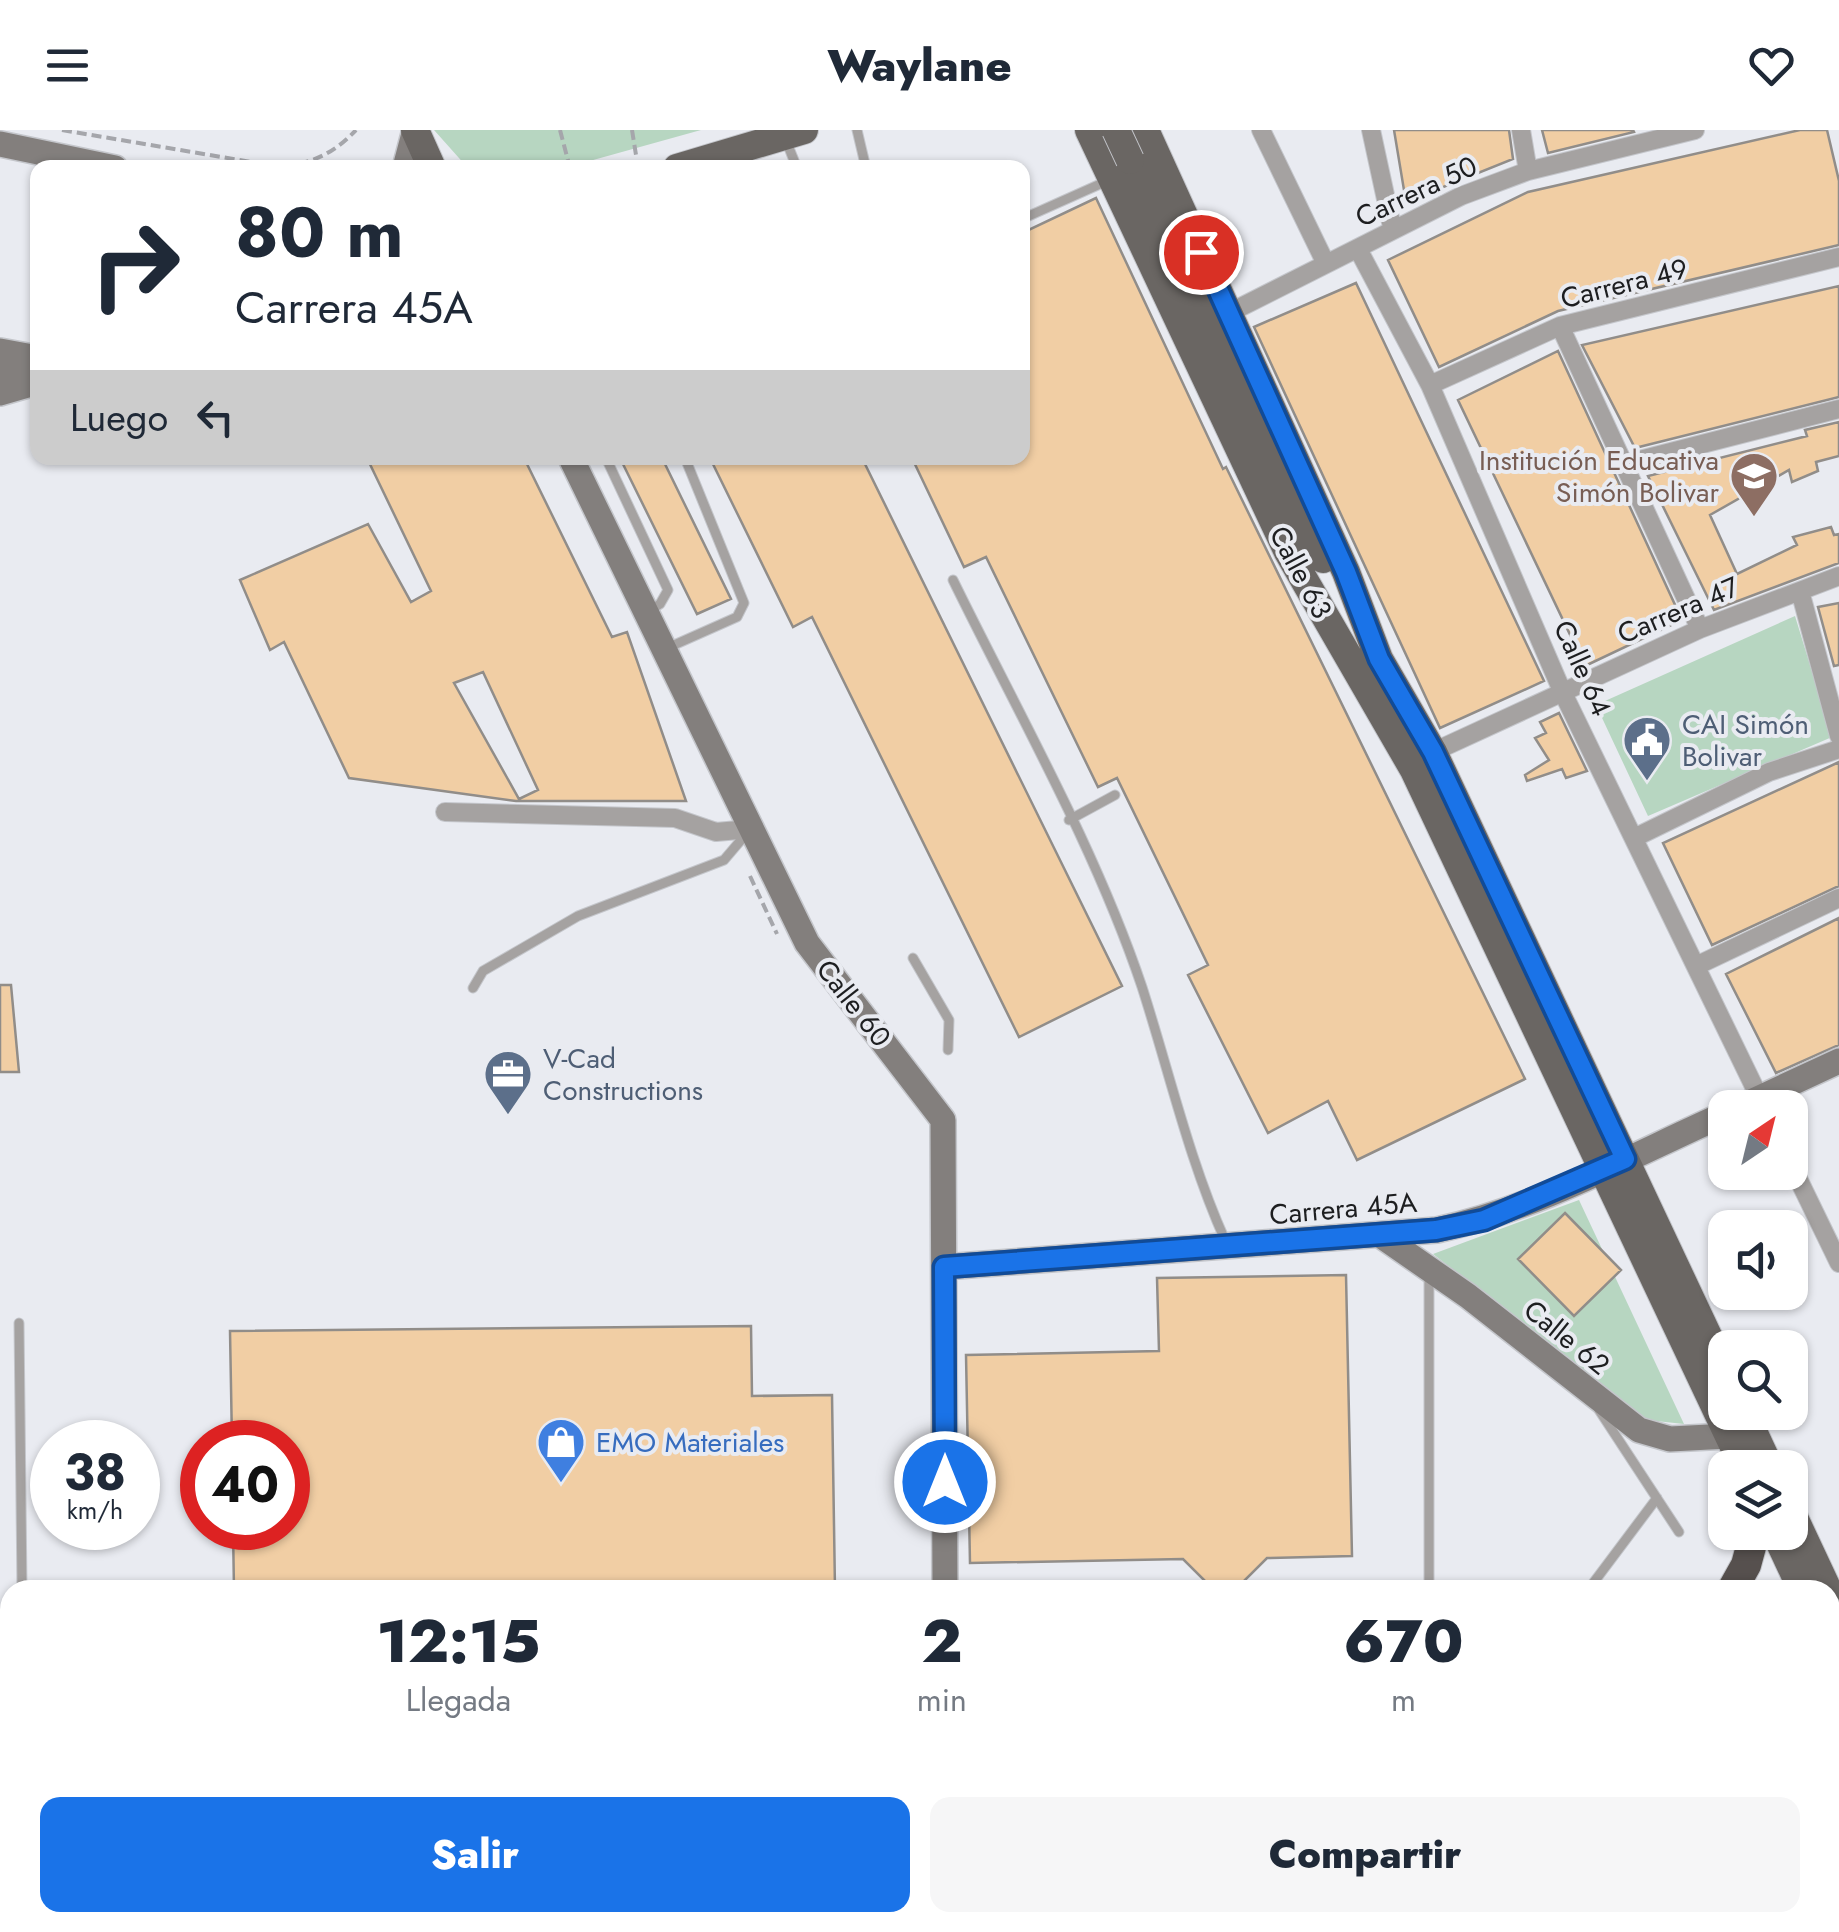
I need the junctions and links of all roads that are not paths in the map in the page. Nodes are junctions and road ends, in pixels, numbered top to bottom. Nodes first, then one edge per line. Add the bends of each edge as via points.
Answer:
1 (857, 130) edge
2 (1089, 130) edge
3 (1099, 130) edge
4 (1116, 130) edge
5 (1127, 130) edge
6 (1145, 130) edge
7 (1261, 130) edge
8 (1371, 130) edge
9 (1521, 130) edge
10 (1694, 130) edge
11 (1673, 132) edge
12 (794, 133) edge
13 (0, 144) edge
14 (77, 160) edge
15 (704, 160) edge
16 (796, 160) edge
17 (864, 160) edge
18 (1159, 160) junction
19 (1528, 170) junction
20 (1110, 180) junction
21 (1030, 215) edge
22 (1392, 227) junction
23 (1358, 249) junction
24 (1839, 258) edge
25 (1326, 264) junction
26 (1229, 313) junction
27 (1560, 326) junction
28 (0, 351) edge
29 (30, 358) edge
30 (30, 363) edge
31 (0, 373) edge
32 (30, 385) edge
33 (1430, 385) junction
34 (0, 394) edge
35 (1839, 409) edge
36 (1624, 464) junction
37 (573, 465) edge
38 (609, 465) edge
39 (688, 465) edge
40 (1839, 576) edge
41 (953, 580) dead end
42 (1800, 591) junction
43 (645, 614) junction
44 (1700, 629) junction
45 (662, 650) junction
46 (1379, 659) junction
47 (1562, 691) junction
48 (1839, 736) edge
49 (1839, 749) edge
50 (1433, 752) junction
51 (1115, 795) dead end
52 (446, 812) dead end
53 (1069, 820) junction
54 (746, 835) junction
55 (1634, 838) junction
56 (1839, 898) edge
57 (913, 958) dead end
58 (1696, 966) junction
59 (473, 988) dead end
60 (948, 1050) dead end
61 (1839, 1061) edge
62 (1748, 1090) edge
63 (1782, 1090) edge
64 (1708, 1122) edge
65 (1614, 1164) junction
66 (1803, 1190) edge
67 (1382, 1236) junction
68 (1228, 1248) junction
69 (1839, 1264) edge
70 (944, 1267) junction
71 (1429, 1267) junction
72 (19, 1322) dead end
73 (1708, 1340) edge
74 (1708, 1363) edge
75 (1586, 1392) junction
76 (1718, 1430) edge
77 (1657, 1498) junction
78 (1680, 1532) dead end
79 (1808, 1547) edge
80 (1750, 1550) edge
81 (1783, 1550) edge
82 (22, 1580) edge
83 (945, 1580) edge
84 (1429, 1580) edge
85 (1596, 1580) edge
86 (1738, 1580) edge
87 (1797, 1580) edge
88 (1824, 1580) edge

1 - 17 lane
2 - 20 main road, Calle 63
3 - 5 main road
4 - 46 main road, bridge via 1281,480
6 - 18 main road, Calle 63
7 - 25 street
8 - 22 street
9 - 19 street
10 - 11 street, Carrera 50
11 - 19 street, Carrera 50
12 - 15 main road
12 - 16 lane
13 - 14 street
18 - 20 main road via 1144,153 1125,157
18 - 26 main road, Calle 63
19 - 22 street, Carrera 50
20 - 21 lane
20 - 65 main road, Calle 63 via 1288,552 1414,770
22 - 23 street, Carrera 50
23 - 25 street, Carrera 50
23 - 33 street, Calle 64
24 - 27 street, Carrera 49
25 - 26 street, Carrera 50
26 - 46 main road, Calle 63
27 - 33 street, Carrera 49
27 - 36 street
28 - 29 street
30 - 31 street
32 - 34 street
33 - 47 street, Calle 64
35 - 36 street
36 - 44 street
37 - 43 street, Calle 60
38 - 43 lane via 668,590
39 - 45 lane via 744,603 736,617
40 - 42 street, Carrera 47
41 - 53 lane
42 - 44 street, Carrera 47
42 - 48 street
43 - 45 street, Calle 60
44 - 47 street, Carrera 47
45 - 54 street, Calle 60
46 - 50 main road, Calle 63
47 - 50 street, Carrera 47
47 - 55 street, Calle 64
49 - 55 street via 1769,772
50 - 65 main road, Calle 63
51 - 53 lane
52 - 54 street via 675,818
53 - 68 lane via 1142,988
54 - 59 lane via 724,860 578,916 483,971
54 - 70 street, Calle 60 via 807,943 942,1120
55 - 58 street, Calle 64
56 - 58 street
57 - 60 lane via 948,1020
58 - 62 street, Calle 64
61 - 63 street
64 - 65 street, Carrera 45A
65 - 67 street, Carrera 45A via 1484,1220
65 - 73 main road
65 - 74 main road
66 - 69 street
67 - 68 street, Carrera 45A
67 - 71 street, Calle 62
68 - 70 street, Carrera 45A
70 - 83 street, Calle 60
71 - 75 street, Calle 62
71 - 84 lane
72 - 82 lane
75 - 76 street, Calle 62 via 1656,1436 1685,1440
75 - 77 lane
77 - 78 lane
77 - 85 lane
79 - 88 main road
80 - 86 highway
81 - 87 main road

